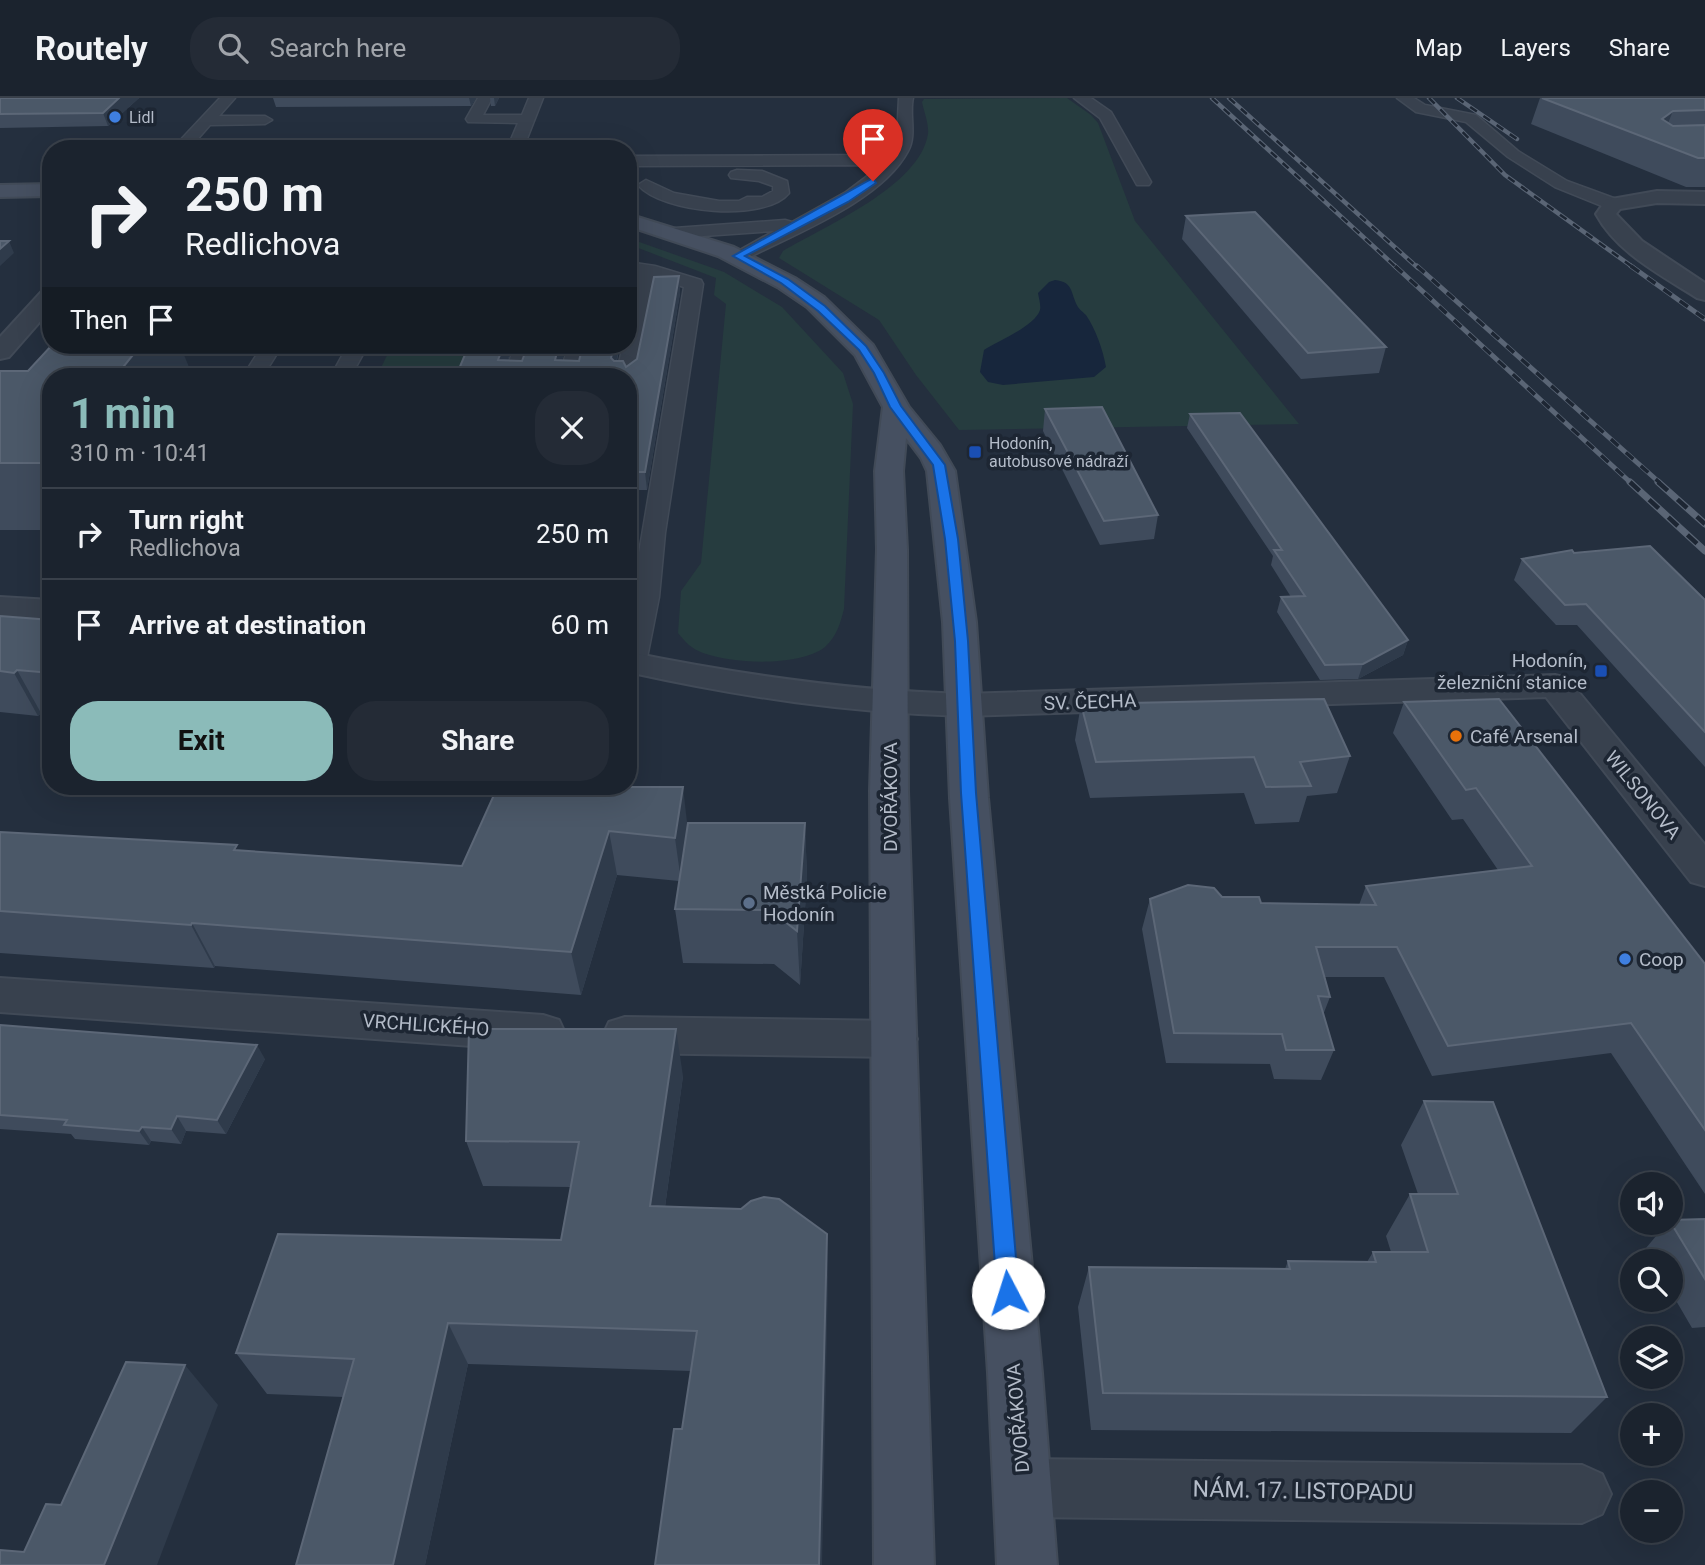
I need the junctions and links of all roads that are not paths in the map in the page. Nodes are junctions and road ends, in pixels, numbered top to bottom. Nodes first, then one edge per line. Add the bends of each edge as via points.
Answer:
1 (228, 98) edge
2 (485, 98) edge
3 (536, 98) edge
4 (906, 98) edge
5 (1081, 98) edge
6 (1404, 98) edge
7 (526, 119) junction
8 (265, 120) dead end
9 (207, 121) junction
10 (189, 140) edge
11 (518, 140) edge
12 (895, 160) junction
13 (637, 161) edge
14 (637, 181) edge
15 (637, 181) edge
16 (637, 182) edge
17 (1143, 182) dead end
18 (670, 189) dead end
19 (42, 190) edge
20 (0, 191) edge
21 (1705, 198) edge
22 (1614, 204) junction
23 (637, 222) edge
24 (800, 224) junction
25 (675, 233) junction
26 (738, 256) junction
27 (639, 268) edge
28 (1705, 293) edge
29 (42, 305) edge
30 (0, 352) edge
31 (896, 407) junction
32 (640, 533) edge
33 (0, 607) edge
34 (42, 609) edge
35 (637, 634) edge
36 (637, 664) edge
37 (1555, 686) joint
38 (891, 703) junction
39 (965, 705) junction
40 (1705, 872) edge
41 (0, 995) edge
42 (895, 1039) junction
43 (1023, 1488) junction
44 (1582, 1494) dead end
45 (904, 1565) edge
46 (1027, 1565) edge

1 - 9 lane
2 - 7 lane via 473,119
3 - 7 lane
4 - 12 lane via 905,141
5 - 17 lane via 1106,115
6 - 22 lane via 1421,109 1472,118 1513,154 1561,184
7 - 11 lane
8 - 9 lane
9 - 10 lane
12 - 13 lane
12 - 24 lane via 862,188
14 - 18 lane
15 - 16 lane via 745,175 781,184 780,193 743,208 660,194
19 - 20 main road
21 - 22 street via 1657,197
22 - 28 street via 1606,214 1608,222 1623,237
23 - 25 main road, DVOŘÁKOVA
24 - 25 lane
24 - 26 lane
25 - 26 main road, DVOŘÁKOVA
26 - 31 main road, DVOŘÁKOVA via 785,281 842,327 863,348
27 - 32 lane via 694,284
29 - 30 street
31 - 38 main road, DVOŘÁKOVA via 889,471
31 - 39 main road, DVOŘÁKOVA via 939,465 951,539
32 - 35 lane via 646,597
33 - 34 street
36 - 38 street, SV. ČECHA via 733,684
37 - 39 street, SV. ČECHA
37 - 40 street, WILSONOVA
38 - 39 street, SV. ČECHA
38 - 42 main road, DVOŘÁKOVA
39 - 43 main road, DVOŘÁKOVA via 968,793
41 - 42 street, VRCHLICKÉHO via 558,1034
42 - 45 main road, DVOŘÁKOVA
43 - 44 street, NÁM. 17. LISTOPADU
43 - 46 main road, DVOŘÁKOVA

